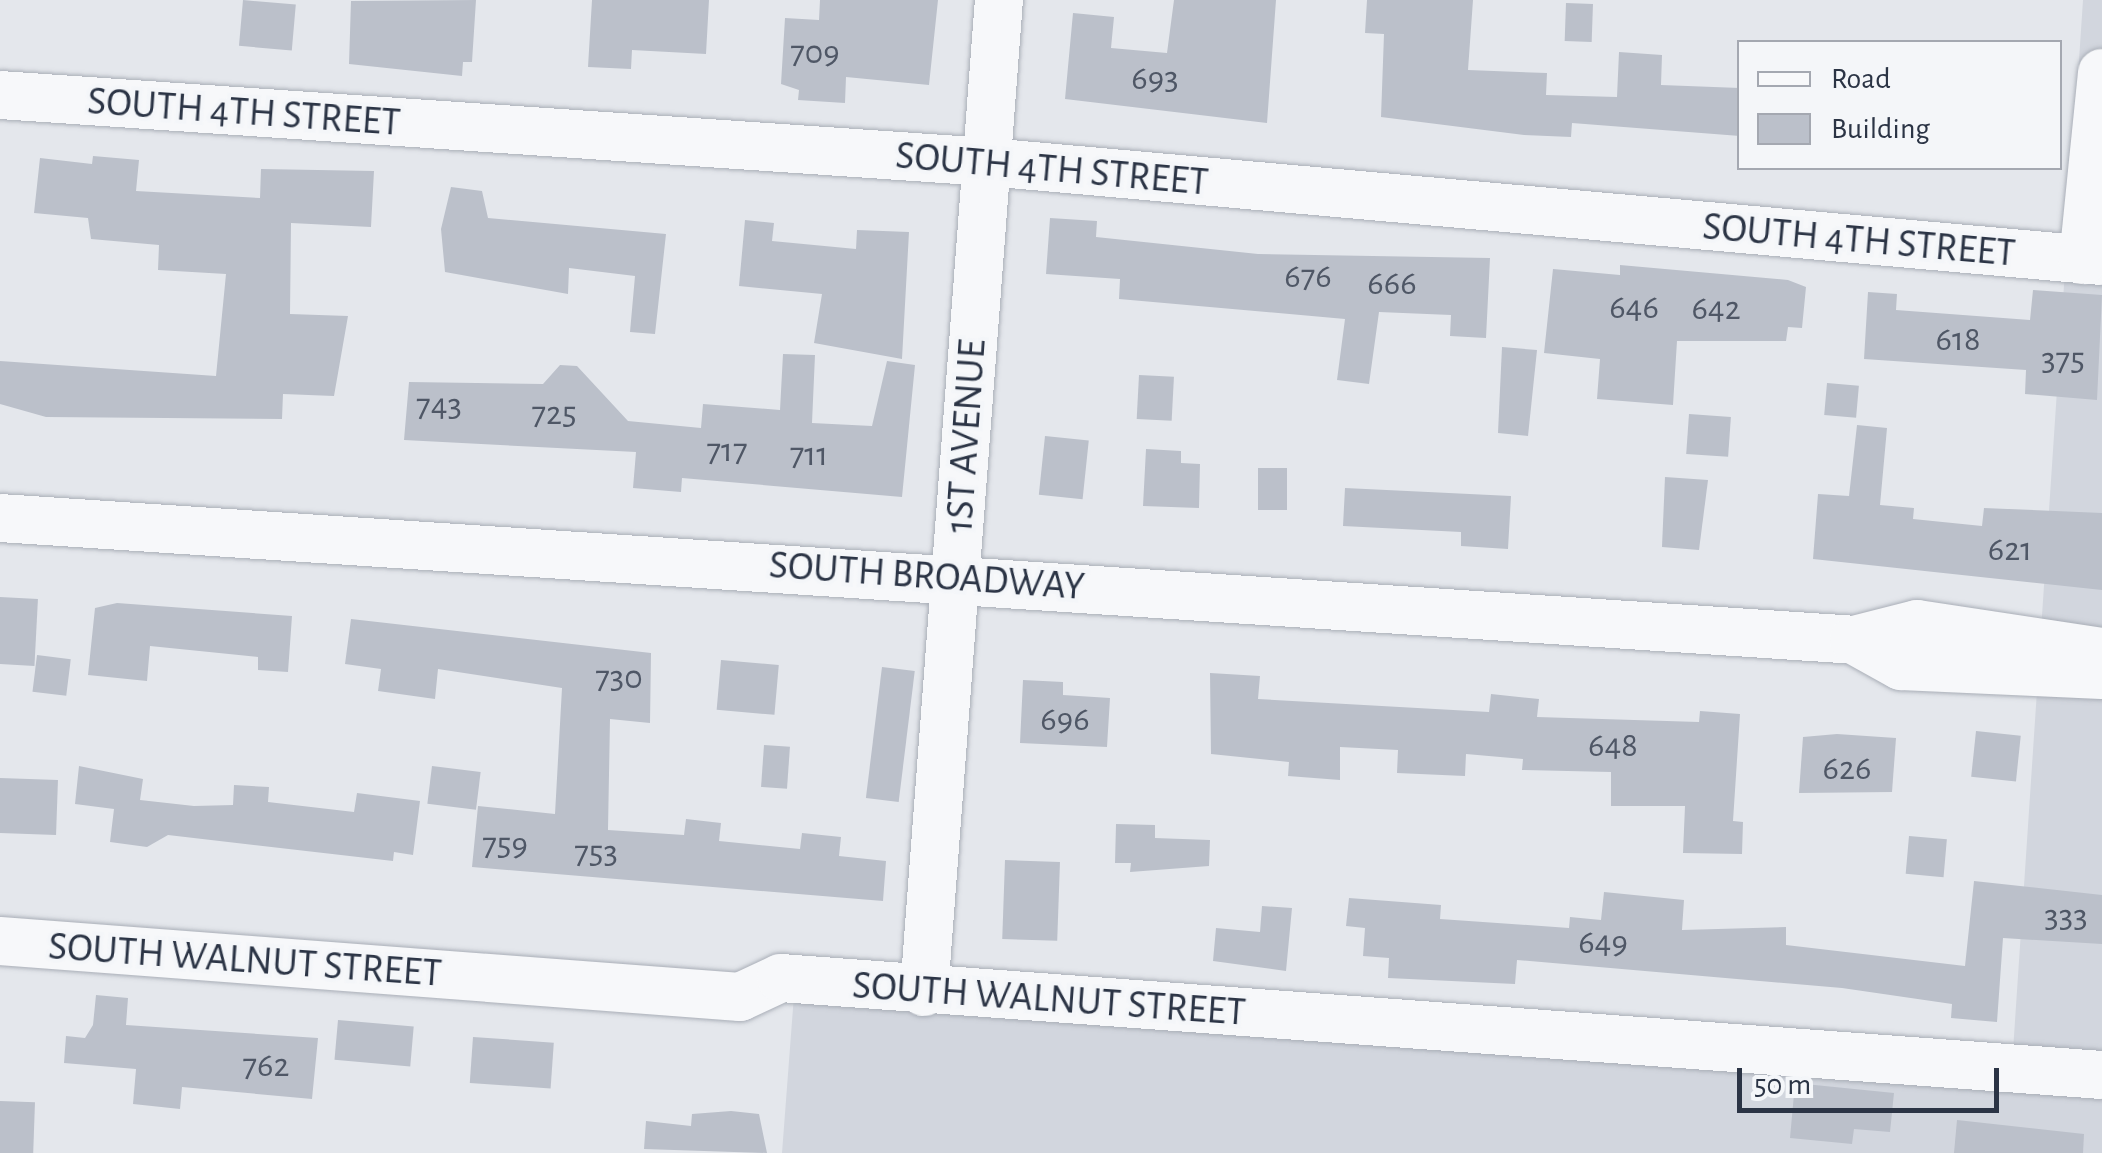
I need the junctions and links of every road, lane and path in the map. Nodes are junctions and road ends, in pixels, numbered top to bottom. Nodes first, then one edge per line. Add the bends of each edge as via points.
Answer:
1 (998, 0) edge
2 (2102, 73) edge
3 (0, 95) edge
4 (988, 162) junction
5 (2092, 260) edge
6 (0, 518) edge
7 (956, 578) junction
8 (1854, 640) junction
9 (2102, 652) edge
10 (2102, 675) edge
11 (0, 942) edge
12 (924, 992) junction
13 (2102, 1075) edge

1 - 4 street, 1ST AVENUE
2 - 5 street
3 - 4 street, SOUTH 4TH STREET
4 - 5 street, SOUTH 4TH STREET
4 - 7 street, 1ST AVENUE
6 - 7 street, SOUTH BROADWAY
7 - 8 street, SOUTH BROADWAY
7 - 12 street, 1ST AVENUE
8 - 9 street, SOUTH BROADWAY via 1917,624
8 - 10 street, SOUTH BROADWAY via 1901,666
11 - 12 street, SOUTH WALNUT STREET via 740,997 781,978
12 - 13 street, SOUTH WALNUT STREET

